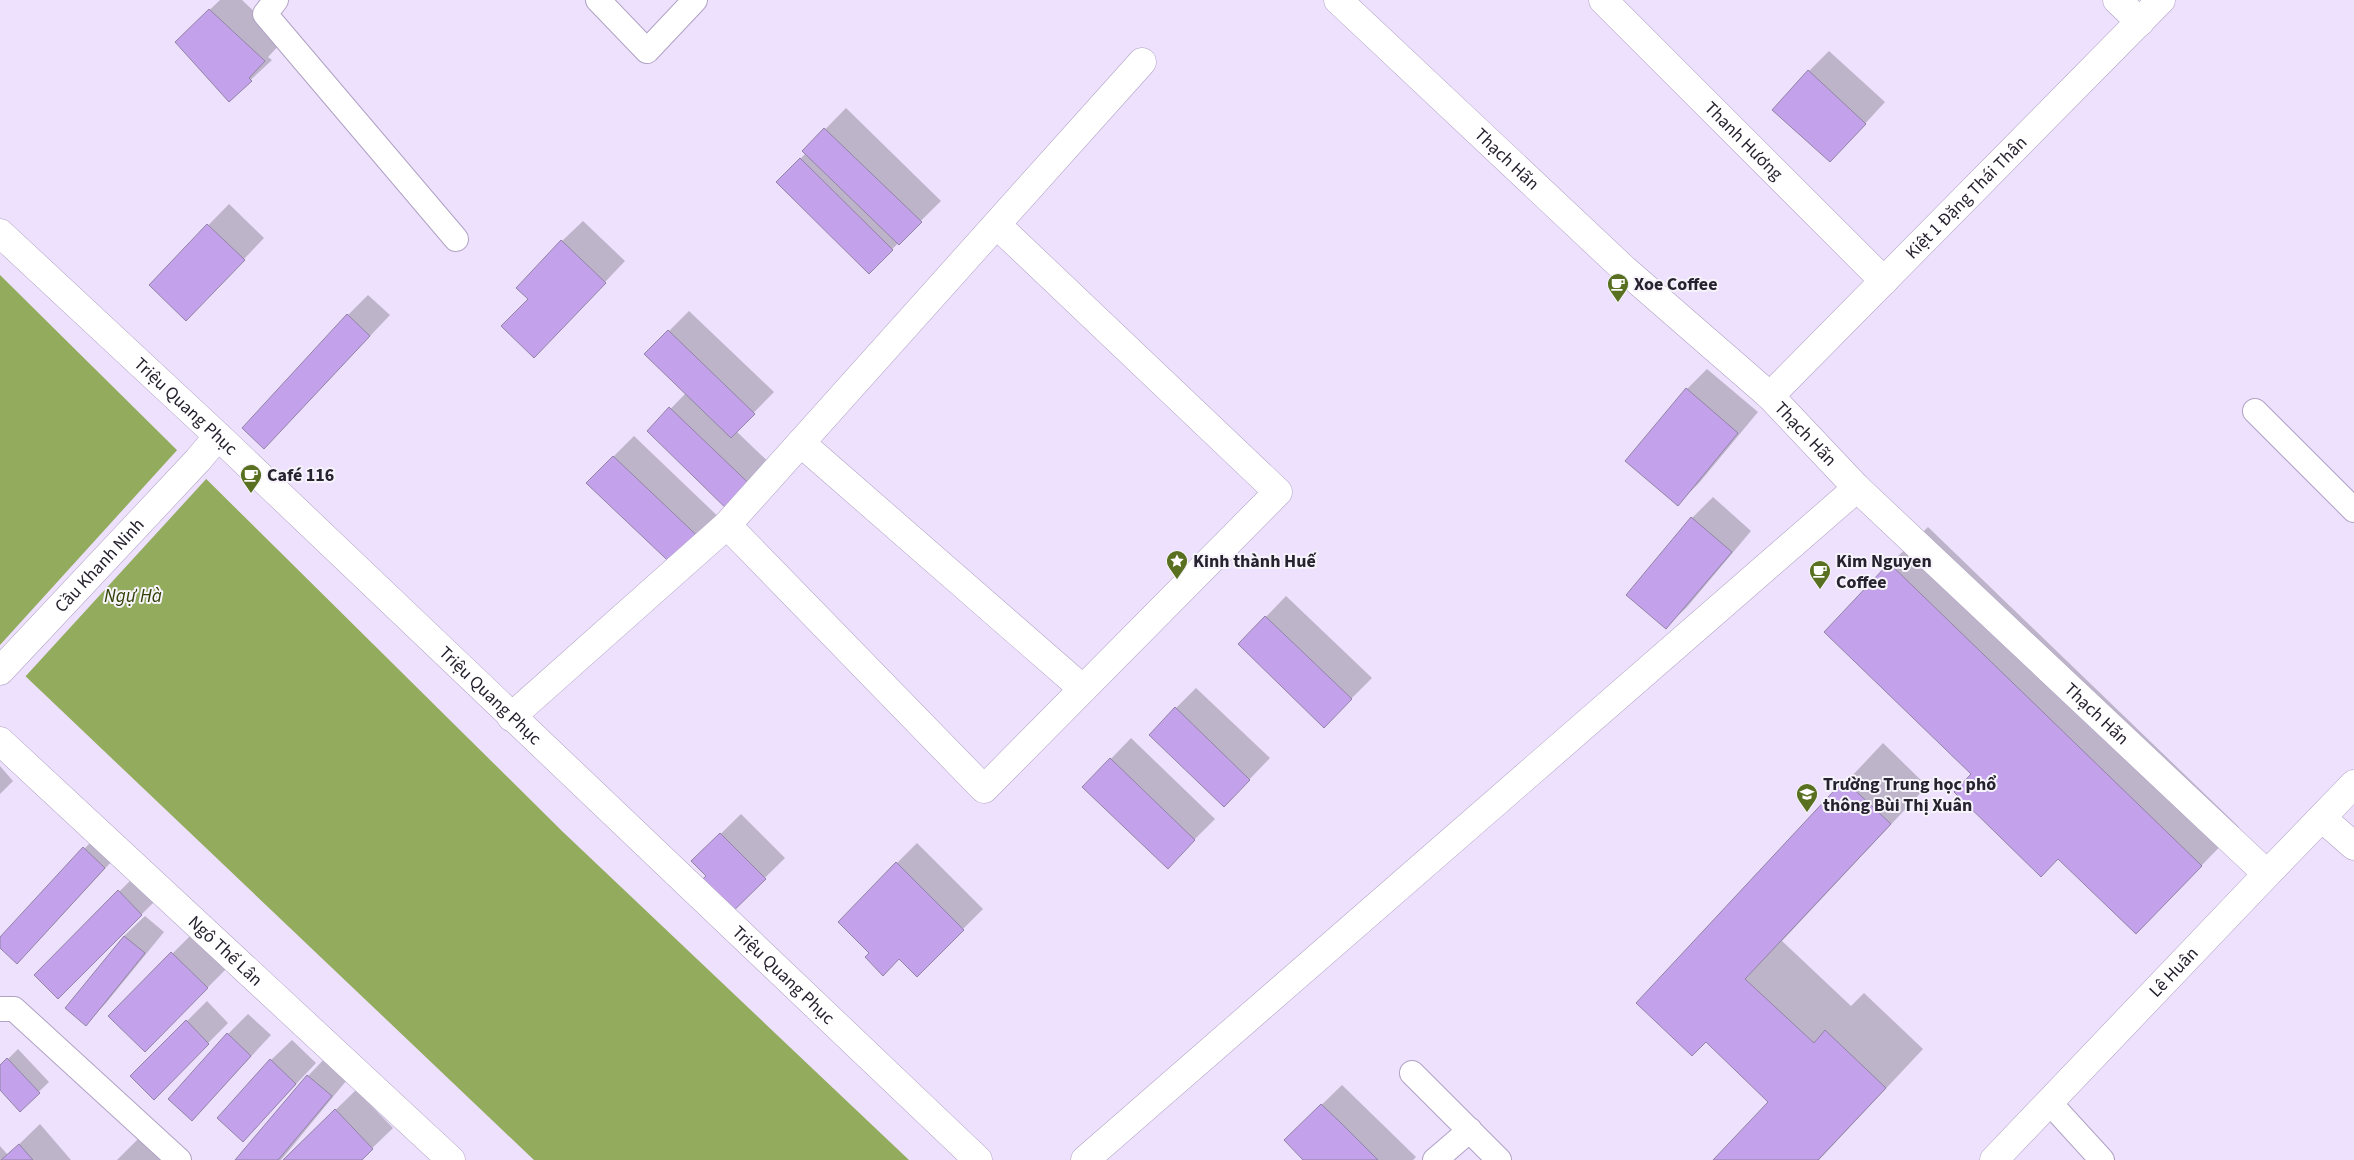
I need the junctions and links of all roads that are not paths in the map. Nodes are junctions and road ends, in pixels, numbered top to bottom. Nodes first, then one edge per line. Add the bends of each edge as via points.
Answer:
1 (276, 0) edge
2 (598, 0) edge
3 (695, 0) edge
4 (1338, 0) edge
5 (1603, 0) edge
6 (2117, 0) edge
7 (2161, 0) edge
8 (2140, 22) junction
9 (1142, 62) dead end
10 (998, 225) junction
11 (0, 233) edge
12 (456, 239) dead end
13 (1884, 281) junction
14 (1770, 396) junction
15 (2255, 411) dead end
16 (218, 436) junction
17 (801, 443) junction
18 (1857, 488) junction
19 (2354, 510) edge
20 (727, 525) junction
21 (0, 671) edge
22 (1083, 689) junction
23 (511, 717) junction
24 (0, 741) edge
25 (2354, 784) edge
26 (2322, 818) junction
27 (2354, 846) edge
28 (2267, 874) junction
29 (0, 1009) edge
30 (1412, 1074) dead end
31 (2050, 1102) junction
32 (1470, 1130) junction
33 (179, 1160) edge
34 (451, 1160) edge
35 (978, 1160) edge
36 (1085, 1160) edge
37 (1435, 1160) edge
38 (1499, 1160) edge
39 (1994, 1160) edge
40 (2102, 1160) edge

1 - 12 lane via 265,14
2 - 3 lane via 647,51
4 - 14 street, Thạch Hãn via 1624,269
5 - 13 street, Thanh Hương
6 - 8 street
7 - 8 street, Kiệt 1 Đặng Thái Thân
8 - 13 street, Kiệt 1 Đặng Thái Thân
9 - 10 street
10 - 17 street
10 - 22 street via 1278,492
11 - 16 street, Triệu Quang Phục
13 - 14 street, Kiệt 1 Đặng Thái Thân
14 - 18 street, Thạch Hãn
15 - 19 lane
16 - 21 street, Cầu Khanh Ninh
16 - 23 street, Triệu Quang Phục
17 - 20 street
17 - 22 street
18 - 28 street, Thạch Hãn
18 - 36 street
20 - 22 street via 984,788
20 - 23 street
23 - 35 street, Triệu Quang Phục
24 - 34 street, Ngô Thế Lân
25 - 26 street, Lê Huân
26 - 27 street
26 - 28 street, Lê Huân
28 - 31 street, Lê Huân
29 - 33 lane via 14,1009
30 - 32 lane
31 - 39 street, Lê Huân
31 - 40 lane
32 - 37 lane
32 - 38 lane

